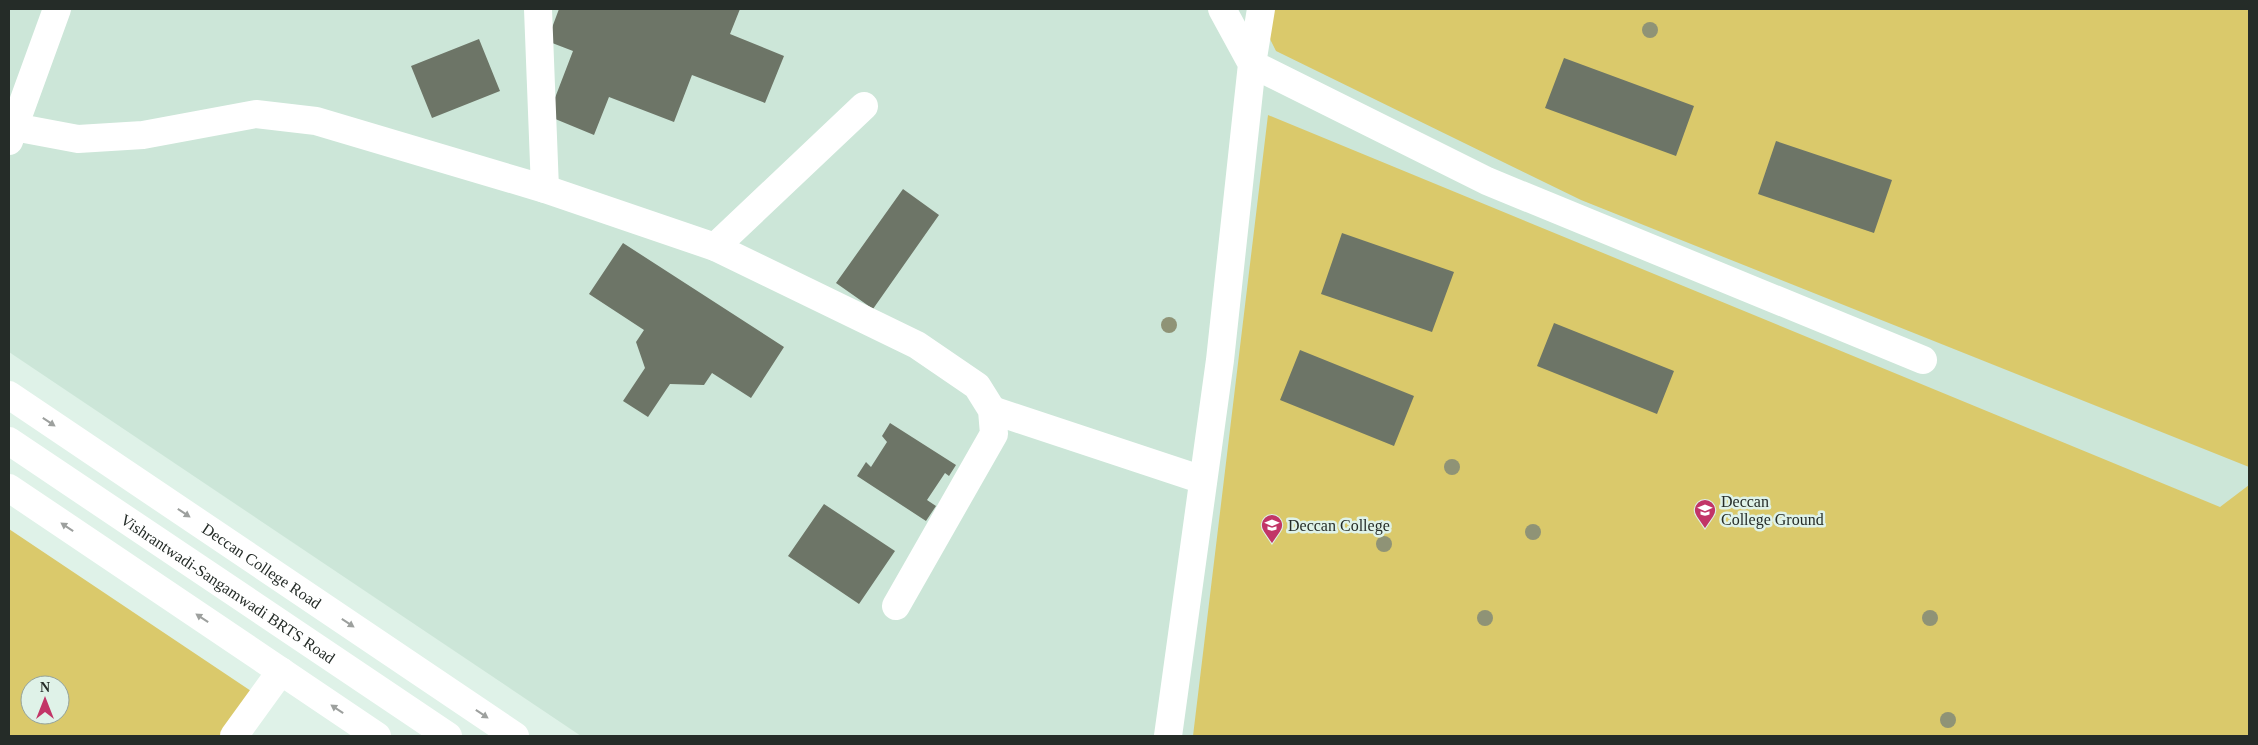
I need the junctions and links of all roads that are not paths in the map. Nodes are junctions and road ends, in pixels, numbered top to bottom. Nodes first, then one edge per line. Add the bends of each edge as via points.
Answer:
1 (58, 9) edge
2 (538, 9) edge
3 (1222, 9) edge
4 (1261, 9) edge
5 (1252, 64) junction
6 (864, 106) dead end
7 (10, 130) edge
8 (545, 189) junction
9 (715, 247) junction
10 (1923, 360) dead end
11 (9, 395) edge
12 (992, 410) junction
13 (9, 441) edge
14 (1204, 480) junction
15 (9, 488) edge
16 (896, 606) dead end
17 (281, 671) junction
18 (234, 736) edge
19 (377, 736) edge
20 (448, 736) edge
21 (515, 736) edge
22 (1168, 736) edge

1 - 7 main road
2 - 8 main road
3 - 5 main road
4 - 5 main road
5 - 10 main road via 1487,181
5 - 14 main road
6 - 9 main road
7 - 8 main road via 78,139 142,134 256,114 316,121
8 - 9 main road
9 - 12 main road via 917,345 976,386
11 -> 21 main road, Deccan College Road
12 - 14 main road
12 - 16 main road via 994,434
13 - 20 main road, Vishrantwadi-Sangamwadi BRTS Road
14 - 22 main road
17 -> 15 main road
17 - 18 main road
19 -> 17 main road

